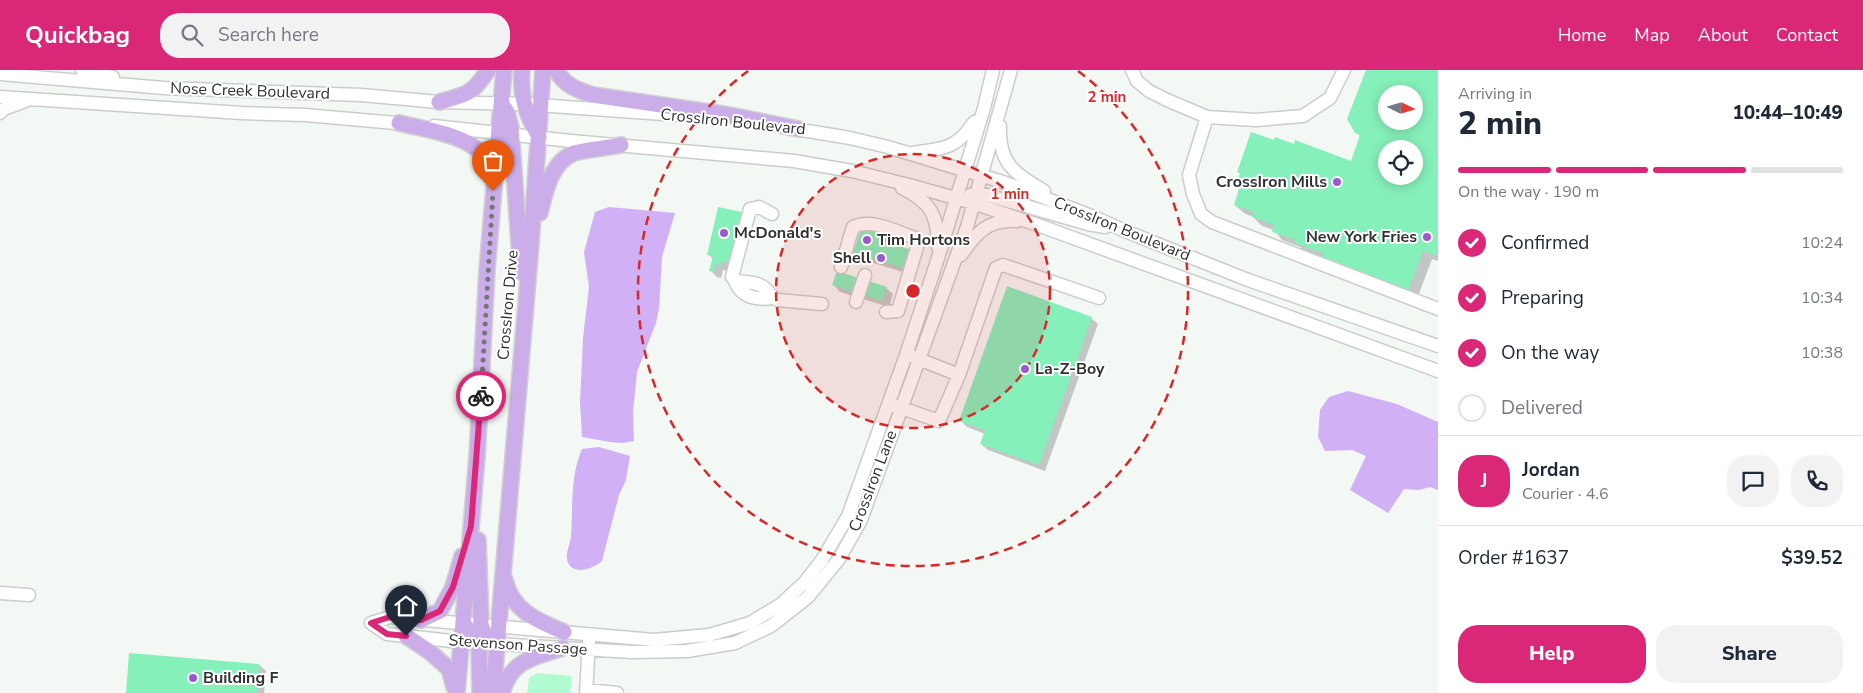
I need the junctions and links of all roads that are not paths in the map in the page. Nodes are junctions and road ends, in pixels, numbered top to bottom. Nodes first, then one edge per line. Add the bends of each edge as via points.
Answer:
1 (82, 70) edge
2 (488, 70) edge
3 (504, 70) edge
4 (522, 70) edge
5 (542, 70) edge
6 (556, 70) edge
7 (993, 70) edge
8 (1011, 70) edge
9 (1132, 70) edge
10 (1344, 70) edge
11 (0, 74) edge
12 (164, 88) junction
13 (0, 97) edge
14 (32, 99) junction
15 (439, 102) junction
16 (501, 104) junction
17 (524, 104) junction
18 (541, 105) junction
19 (984, 108) junction
20 (1000, 111) junction
21 (0, 113) edge
22 (1206, 117) junction
23 (399, 123) junction
24 (799, 129) junction
25 (505, 134) junction
26 (539, 137) junction
27 (621, 145) junction
28 (911, 154) junction
29 (964, 170) junction
30 (981, 176) junction
31 (882, 178) junction
32 (493, 191) junction
33 (956, 198) junction
34 (975, 199) junction
35 (1077, 210) junction
36 (772, 214) dead end
37 (1032, 223) junction
38 (1125, 231) junction
39 (938, 258) junction
40 (840, 267) dead end
41 (952, 267) junction
42 (528, 274) junction
43 (865, 275) dead end
44 (1099, 298) dead end
45 (856, 302) dead end
46 (822, 304) dead end
47 (1438, 309) edge
48 (886, 312) dead end
49 (523, 343) junction
50 (1438, 346) edge
51 (906, 355) junction
52 (918, 360) junction
53 (1438, 371) edge
54 (959, 375) junction
55 (889, 403) junction
56 (901, 408) junction
57 (475, 473) junction
58 (471, 526) junction
59 (504, 573) junction
60 (0, 593) edge
61 (29, 595) dead end
62 (421, 620) junction
63 (463, 623) junction
64 (481, 625) junction
65 (499, 627) junction
66 (564, 632) junction
67 (590, 635) junction
68 (406, 636) junction
69 (632, 639) joint
70 (461, 642) junction
71 (479, 643) junction
72 (497, 644) junction
73 (563, 648) junction
74 (589, 650) junction
75 (632, 652) joint
76 (586, 691) edge
77 (456, 693) edge
78 (480, 693) edge
79 (493, 693) edge
80 (502, 693) edge
81 (617, 693) edge

1 - 12 street
2 - 15 main road via 473,90
3 - 16 main road
4 - 17 main road
5 - 18 main road, CrossIron Drive
6 - 24 main road via 567,84 593,95
7 - 19 street, CrossIron Lane
8 - 20 street
9 - 22 street via 1136,82 1149,91
10 - 22 street via 1330,98 1303,116 1256,120
11 - 12 street, Nose Creek Boulevard
12 - 15 street, Nose Creek Boulevard via 361,95
13 - 14 street, Nose Creek Boulevard
14 - 21 street
14 - 23 street, Nose Creek Boulevard
15 - 16 street, Nose Creek Boulevard
16 - 17 street, CrossIron Boulevard
16 - 25 main road via 507,112
17 - 18 street, CrossIron Boulevard
17 - 26 main road
18 - 24 street, CrossIron Boulevard via 712,117
18 - 26 main road, CrossIron Drive
19 - 28 street via 965,136 954,144
19 - 29 street, CrossIron Lane
20 - 30 street, CrossIron Lane
20 - 35 street via 1000,143 1010,166 1034,185
22 - 47 street via 1189,176 1201,214 1212,222
23 - 25 street, Nose Creek Boulevard
23 - 32 main road via 456,138 478,150 489,163
24 - 28 street, CrossIron Boulevard
25 - 26 street, CrossIron Boulevard
25 - 32 main road, CrossIron Drive
25 - 49 main road via 522,284
26 - 27 street, CrossIron Boulevard
26 - 42 main road, CrossIron Drive
27 - 31 street, CrossIron Boulevard via 794,161
27 - 42 main road via 574,154 557,166 544,196
28 - 29 street, CrossIron Boulevard
29 - 30 street, CrossIron Boulevard
29 - 33 street, CrossIron Lane
30 - 34 street, CrossIron Lane
30 - 35 street, CrossIron Boulevard
31 - 33 street, CrossIron Boulevard
31 - 39 street via 923,200 931,210 938,233
32 - 57 main road, CrossIron Drive
33 - 34 street
33 - 39 street, CrossIron Lane
34 - 37 street, CrossIron Boulevard
34 - 38 street via 998,198 1088,224
34 - 41 street, CrossIron Lane
35 - 38 street, CrossIron Boulevard
36 - 46 street via 759,207 750,208 732,277 735,281 764,287 774,298
37 - 41 street via 998,221 990,224 978,233
37 - 53 street, CrossIron Boulevard
38 - 50 street, CrossIron Boulevard via 1248,280
39 - 51 street, CrossIron Lane
40 - 48 street via 851,233 858,224 869,223 915,238 918,247 898,311
41 - 52 street, CrossIron Lane
42 - 49 main road, CrossIron Drive
43 - 45 street
44 - 54 street via 1004,265 996,268
49 - 59 main road, CrossIron Drive
51 - 52 street
51 - 55 street, CrossIron Lane
52 - 54 street
52 - 56 street, CrossIron Lane
54 - 56 street via 939,421
55 - 56 street
55 - 69 street, CrossIron Lane via 848,516 804,583 780,605 750,624 709,635
56 - 75 street, CrossIron Lane via 861,520 839,559 808,597 771,626 735,643 687,651
57 - 58 main road, CrossIron Drive
57 - 64 main road
58 - 62 main road via 453,587 440,611
58 - 63 main road, CrossIron Drive
59 - 65 main road, CrossIron Drive
59 - 66 main road via 507,588 520,608 534,620
60 - 61 street
62 - 63 street, Stevenson Passage
62 - 68 street, Stevenson Passage via 390,617 371,623 387,634
63 - 64 street, Stevenson Passage
63 - 70 main road, CrossIron Drive
63 - 71 main road
64 - 65 street, Stevenson Passage
64 - 72 main road via 484,633
65 - 66 street, Stevenson Passage
65 - 72 main road, CrossIron Drive
66 - 67 street, Stevenson Passage
67 - 69 street, Stevenson Passage
67 - 74 street
68 - 70 street, Stevenson Passage
68 - 77 main road via 450,669
70 - 71 street, Stevenson Passage
70 - 77 main road, CrossIron Drive
71 - 72 street, Stevenson Passage
71 - 78 main road
72 - 73 street, Stevenson Passage
72 - 79 main road, CrossIron Drive
73 - 74 street, Stevenson Passage
73 - 80 main road via 521,663 510,674
74 - 75 street, Stevenson Passage
74 - 76 street
76 - 81 street

